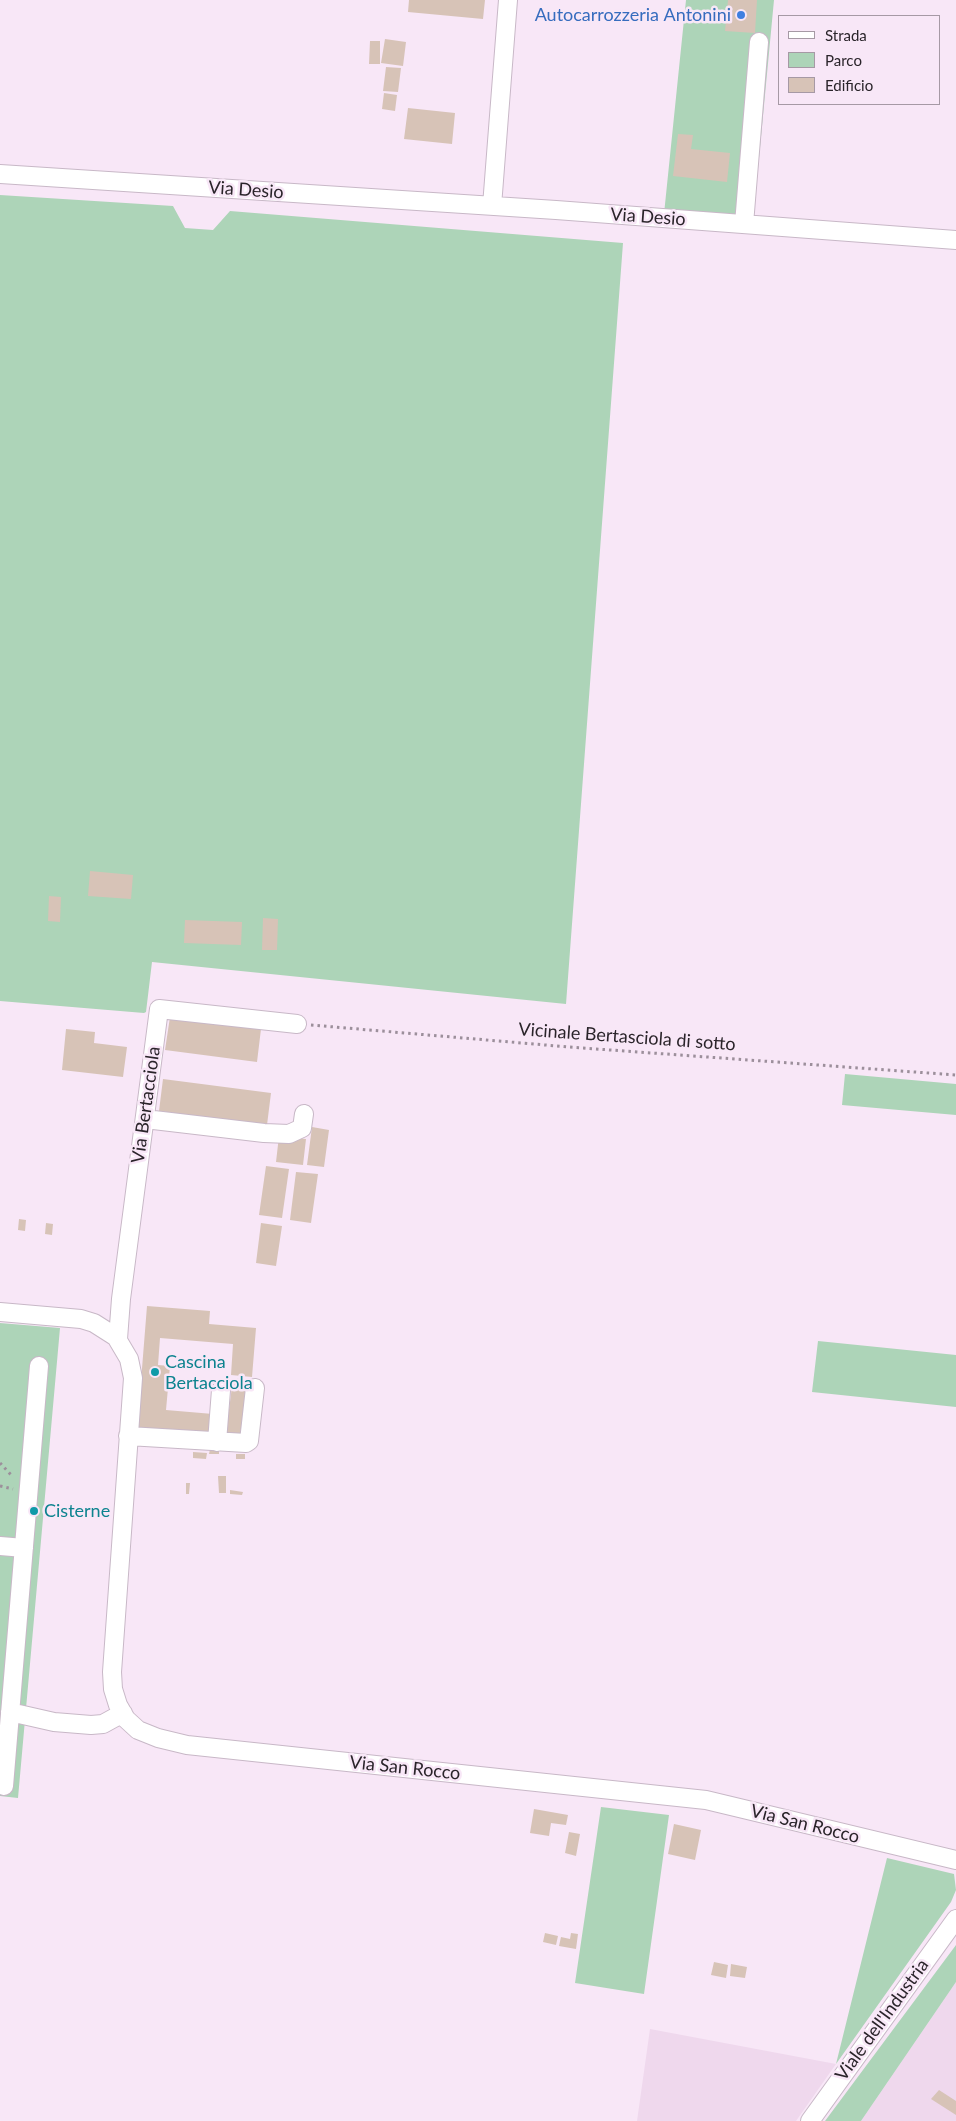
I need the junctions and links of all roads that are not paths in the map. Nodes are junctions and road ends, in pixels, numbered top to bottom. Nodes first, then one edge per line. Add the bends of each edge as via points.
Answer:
1 (508, 0) edge
2 (759, 42) dead end
3 (0, 174) edge
4 (492, 206) junction
5 (744, 224) junction
6 (956, 240) edge
7 (297, 1024) road end
8 (304, 1114) dead end
9 (145, 1119) junction
10 (0, 1312) edge
11 (118, 1339) junction
12 (39, 1366) dead end
13 (255, 1388) dead end
14 (221, 1390) dead end
15 (217, 1442) junction
16 (128, 1443) junction
17 (0, 1546) edge
18 (24, 1548) junction
19 (7, 1672) edge
20 (10, 1712) junction
21 (123, 1713) junction
22 (4, 1786) dead end
23 (956, 1860) edge
24 (956, 1919) edge
25 (810, 2121) edge

1 - 4 street
2 - 5 street
3 - 4 street, Via Desio
4 - 5 street, Via Desio
5 - 6 street, Via Desio
7 - 9 street, Via Bertacciola via 159,1009
8 - 9 street via 302,1128 289,1134
9 - 11 street, Via Bertacciola
10 - 11 street via 84,1320 103,1327
11 - 16 street via 127,1353 133,1374
12 - 18 street
13 - 15 street via 249,1441
14 - 15 street
15 - 16 street
16 - 21 street, Via San Rocco via 112,1664 113,1689
17 - 18 street
18 - 19 street
19 - 20 street
20 - 21 street via 54,1722 91,1725 103,1724
20 - 22 street
21 - 23 street, Via San Rocco via 141,1731 187,1745 706,1800
24 - 25 street, Viale dell'Industria

